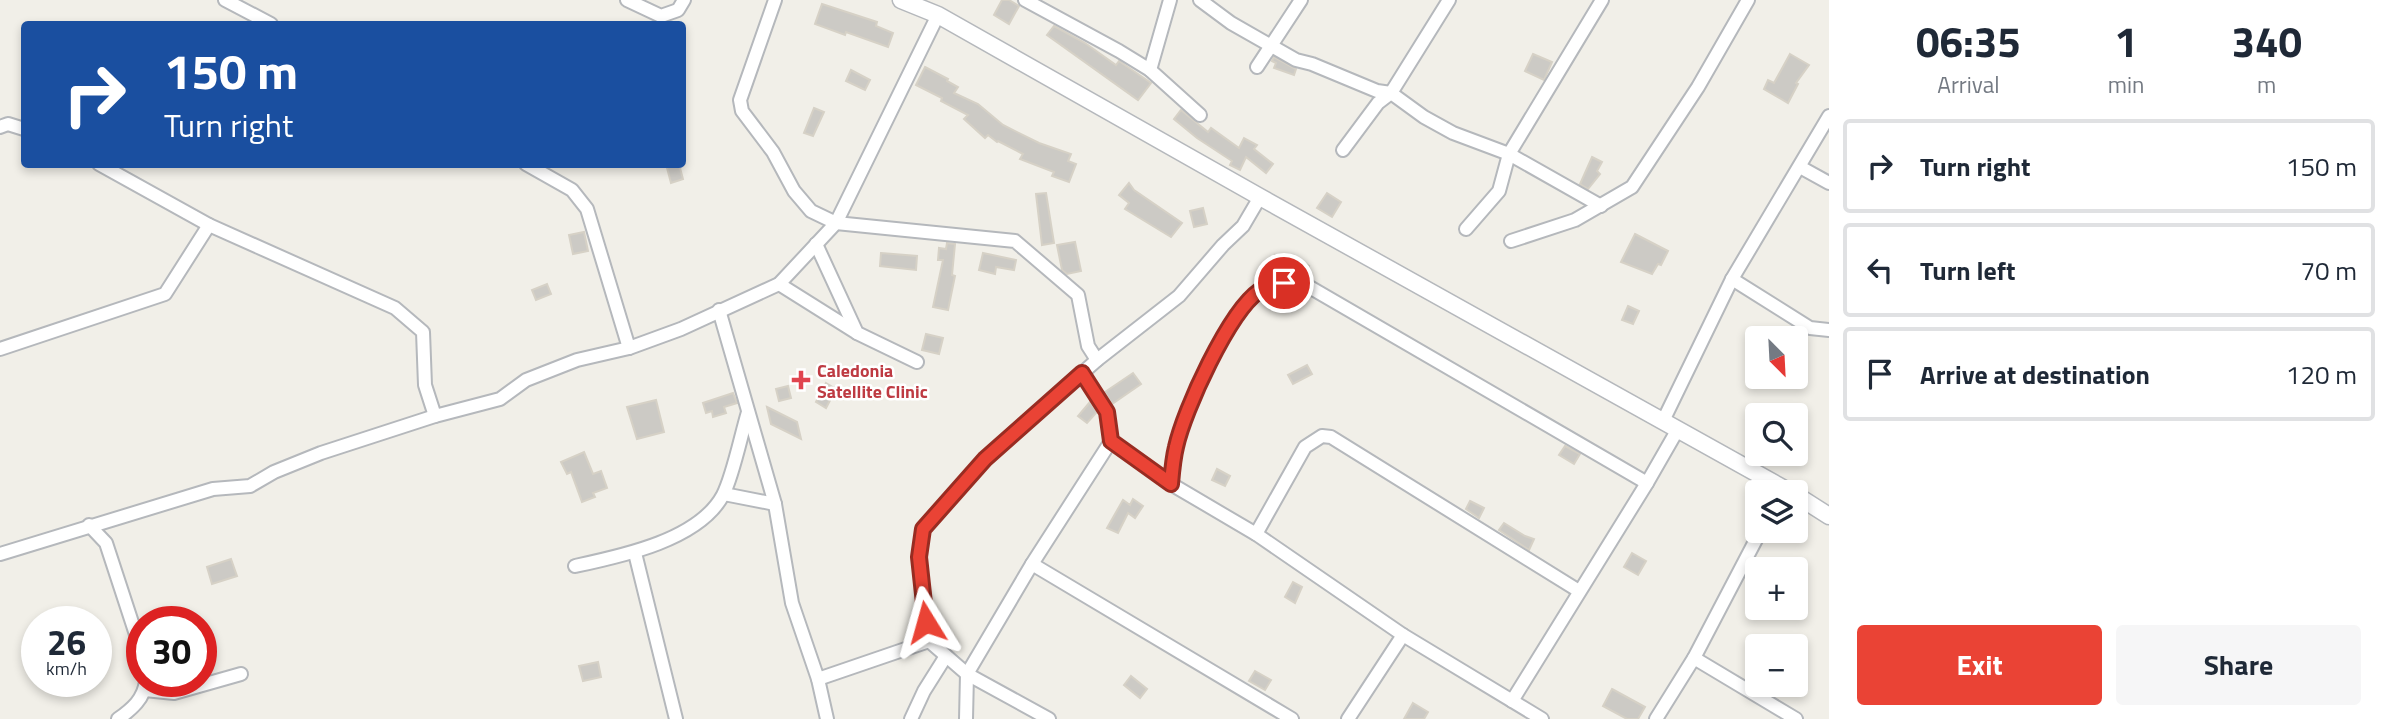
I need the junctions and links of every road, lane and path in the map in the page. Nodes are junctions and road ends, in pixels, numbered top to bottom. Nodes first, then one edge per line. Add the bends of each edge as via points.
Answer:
1 (225, 0) edge
2 (627, 0) edge
3 (684, 0) edge
4 (775, 0) edge
5 (901, 0) edge
6 (947, 0) edge
7 (1025, 0) edge
8 (1170, 0) edge
9 (1200, 0) edge
10 (1301, 0) edge
11 (1449, 0) edge
12 (1602, 0) edge
13 (1748, 0) edge
14 (938, 15) junction
15 (265, 21) edge
16 (1271, 46) junction
17 (1257, 67) dead end
18 (1150, 70) junction
19 (1391, 93) junction
20 (1200, 115) dead end
21 (1829, 116) edge
22 (0, 127) edge
23 (21, 128) edge
24 (1343, 150) dead end
25 (1509, 154) junction
26 (1800, 167) junction
27 (106, 168) edge
28 (533, 168) edge
29 (1829, 183) edge
30 (1260, 197) junction
31 (1601, 206) junction
32 (836, 223) junction
33 (209, 225) junction
34 (1466, 229) dead end
35 (1511, 241) dead end
36 (816, 244) junction
37 (1732, 279) junction
38 (779, 284) junction
39 (719, 310) junction
40 (1829, 330) edge
41 (858, 333) junction
42 (629, 348) junction
43 (0, 349) edge
44 (1097, 360) junction
45 (917, 362) dead end
46 (1082, 373) junction
47 (748, 412) junction
48 (435, 416) junction
49 (1670, 425) junction
50 (1111, 441) junction
51 (1767, 480) edge
52 (1647, 483) junction
53 (1171, 484) junction
54 (724, 494) junction
55 (1808, 504) edge
56 (775, 505) junction
57 (1829, 516) edge
58 (110, 519) junction
59 (89, 525) junction
60 (1256, 534) junction
61 (106, 543) junction
62 (1754, 543) edge
63 (635, 553) junction
64 (0, 554) edge
65 (1032, 564) junction
66 (575, 566) dead end
67 (1579, 591) junction
68 (127, 606) edge
69 (1403, 635) junction
70 (929, 641) junction
71 (946, 656) junction
72 (1694, 657) junction
73 (241, 674) dead end
74 (967, 674) junction
75 (818, 679) junction
76 (217, 681) edge
77 (139, 697) edge
78 (1512, 701) junction
79 (118, 719) edge
80 (676, 719) edge
81 (827, 719) edge
82 (911, 719) edge
83 (966, 719) edge
84 (1049, 719) edge
85 (1292, 719) edge
86 (1348, 719) edge
87 (1542, 719) edge
88 (1656, 719) edge
89 (1796, 719) edge

1 - 15 street
2 - 3 street via 661,16 678,10
4 - 32 street via 740,100 742,111 773,152 794,191 811,211
5 - 14 street
6 - 14 street
7 - 18 street
8 - 18 street
9 - 16 street
10 - 16 street
11 - 19 street
12 - 25 street
13 - 31 street via 1654,157 1632,187
14 - 30 street
14 - 32 street
16 - 17 street
16 - 19 street via 1296,60
18 - 20 street
19 - 24 street via 1378,103
19 - 25 street via 1453,133
21 - 26 street
22 - 23 street
25 - 31 street
25 - 34 street via 1499,191
26 - 29 street
26 - 37 street
27 - 33 street
28 - 42 street via 572,191 587,209
30 - 44 street via 1243,226 1179,296
30 - 49 street
31 - 35 street via 1575,220
32 - 36 street
32 - 44 street via 1015,241 1078,295 1088,346
33 - 43 street via 165,294
33 - 48 street via 395,308 423,332 425,385
36 - 38 street
36 - 41 street
37 - 40 street via 1810,328
37 - 49 street
38 - 39 street
38 - 41 street
39 - 42 street
39 - 47 street
41 - 45 street
42 - 48 street via 576,360 526,380 500,399
44 - 46 street
46 - 50 street via 1107,412
46 - 70 street via 985,459 923,529 919,557
47 - 54 street
47 - 56 street
48 - 58 street via 321,453 250,486 213,489
49 - 51 street
49 - 52 street
50 - 53 street
50 - 65 street
52 - 53 street via 1306,285 1284,283 1261,290 1232,321 1184,422
52 - 67 street
53 - 60 street
54 - 56 street
54 - 63 street via 708,516
55 - 57 street
56 - 75 street via 792,603
58 - 59 street
58 - 61 street
59 - 61 street
59 - 64 street
60 - 67 street via 1305,447 1322,436 1331,437
60 - 69 street
61 - 68 street
62 - 72 street
63 - 66 street
63 - 80 street
65 - 74 street
65 - 85 street
67 - 78 street
69 - 78 street
69 - 86 street
70 - 71 street
70 - 75 street
71 - 74 street
71 - 82 street
72 - 88 street
72 - 89 street
73 - 76 street
74 - 83 street
74 - 84 street
75 - 81 street
77 - 79 street via 134,708
78 - 87 street

